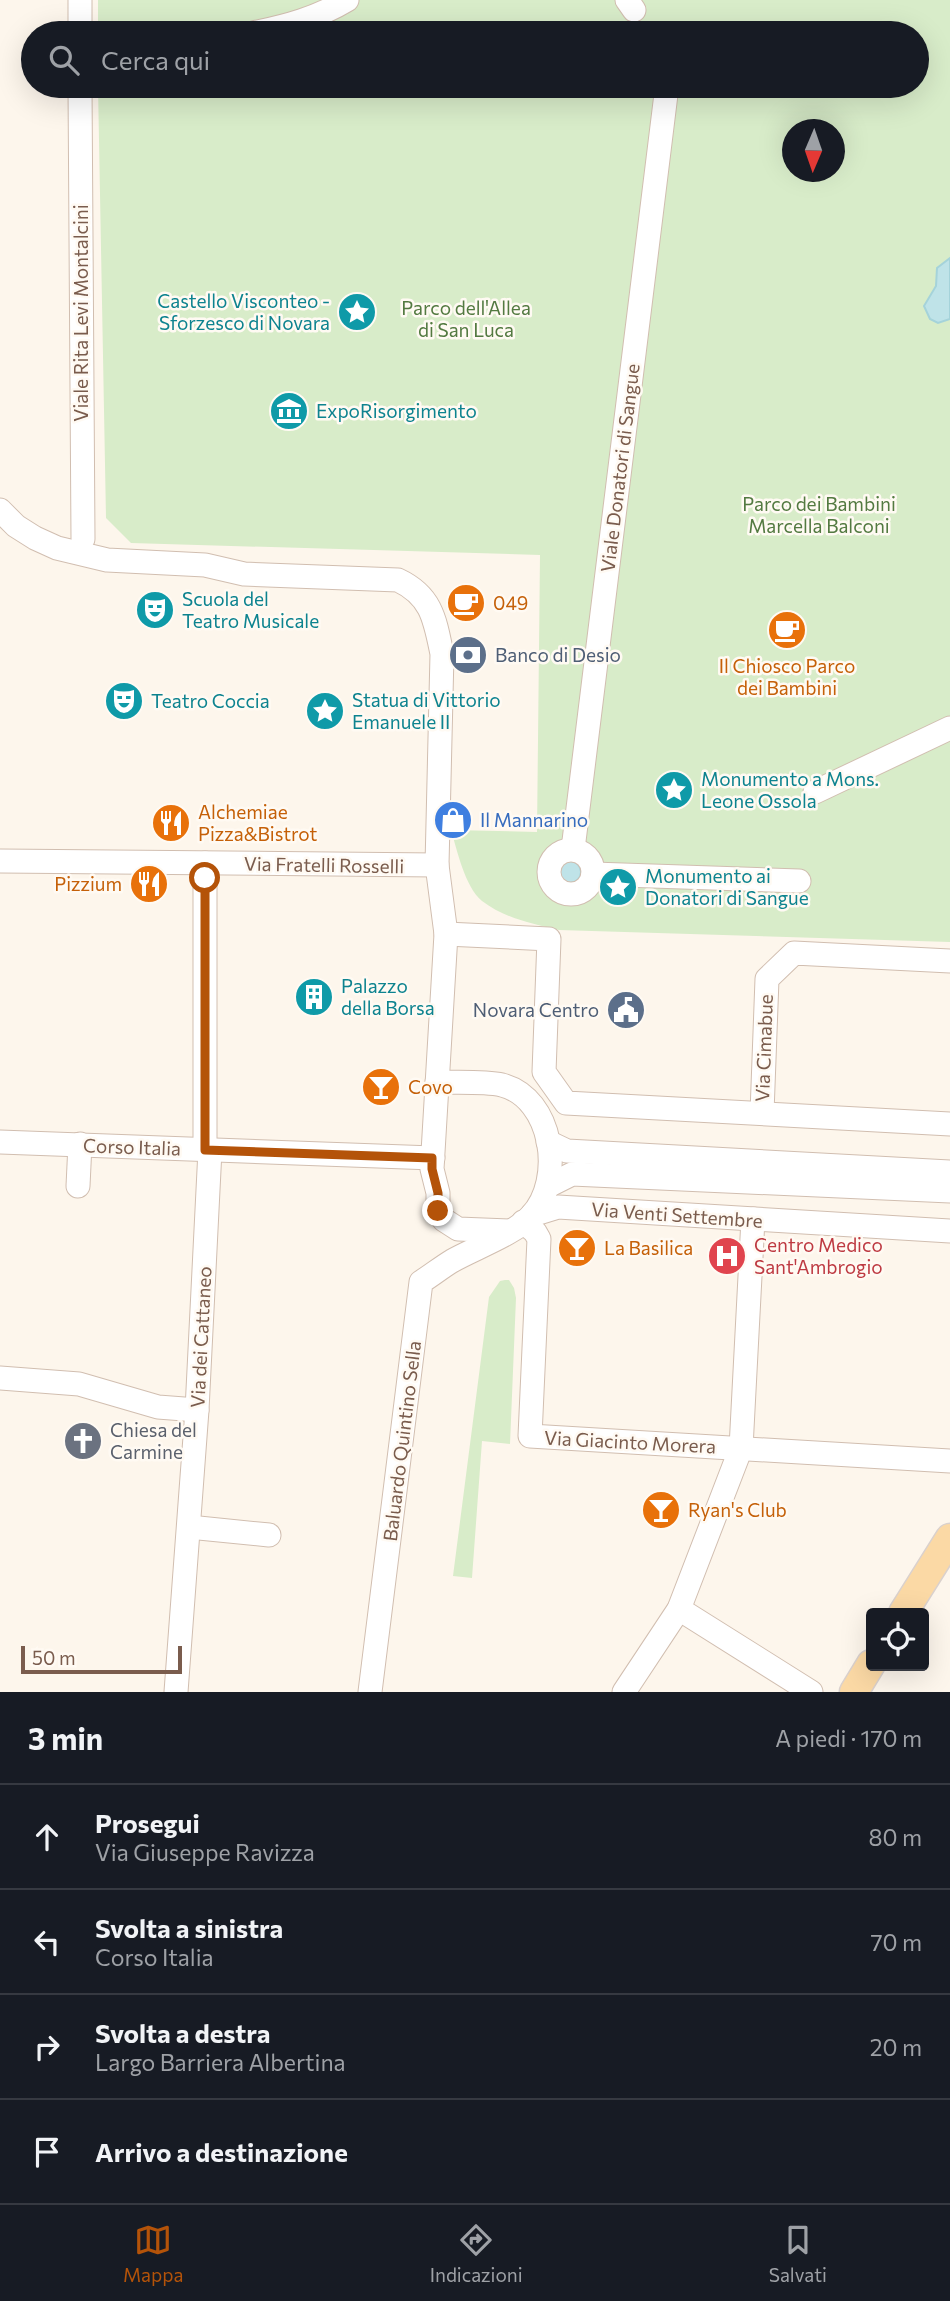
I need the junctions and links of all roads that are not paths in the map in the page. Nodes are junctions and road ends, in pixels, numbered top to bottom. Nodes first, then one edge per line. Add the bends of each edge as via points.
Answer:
1 (80, 0) edge
2 (346, 0) edge
3 (80, 21) edge
4 (303, 21) edge
5 (77, 98) edge
6 (666, 98) edge
7 (0, 510) edge
8 (83, 539) dead end
9 (950, 728) edge
10 (815, 792) dead end
11 (573, 849) junction
12 (0, 861) edge
13 (205, 863) junction
14 (438, 865) junction
15 (593, 874) junction
16 (799, 881) dead end
17 (446, 934) junction
18 (950, 961) edge
19 (437, 1082) junction
20 (762, 1113) junction
21 (950, 1124) edge
22 (0, 1142) edge
23 (548, 1142) junction
24 (80, 1144) junction
25 (207, 1150) junction
26 (432, 1158) junction
27 (950, 1172) edge
28 (78, 1186) dead end
29 (548, 1186) junction
30 (950, 1191) edge
31 (753, 1219) junction
32 (516, 1226) junction
33 (950, 1230) edge
34 (0, 1378) edge
35 (197, 1410) junction
36 (741, 1448) junction
37 (950, 1461) edge
38 (189, 1527) junction
39 (269, 1535) dead end
40 (950, 1538) edge
41 (906, 1608) edge
42 (679, 1609) junction
43 (867, 1671) edge
44 (176, 1692) edge
45 (370, 1692) edge
46 (624, 1692) edge
47 (811, 1692) edge
48 (854, 1692) edge

1 - 3 street
2 - 4 street
5 - 8 street, Viale Rita Levi Montalcini
6 - 11 street, Viale Donatori di Sangue
7 - 14 street via 16,526 57,548 107,560 205,565 244,574 398,580 414,587 436,622 442,653
9 - 10 street
11 - 15 street via 586,855
11 - 15 street via 559,853 549,864 553,886 566,893 580,892
12 - 13 street, Via Fratelli Rosselli
13 - 14 street, Via Fratelli Rosselli
13 - 25 street, Via dei Cattaneo
14 - 17 street
15 - 16 street
17 - 19 street
17 - 20 street via 549,939 544,1072 562,1097
18 - 20 street, Via Cimabue via 794,953 767,979
19 - 23 street via 501,1085 516,1092 545,1126
19 - 26 street
20 - 21 street
22 - 24 street, Corso Italia
23 - 27 street via 567,1152
23 - 29 street
24 - 25 street, Corso Italia
24 - 28 street
25 - 26 street, Corso Italia
25 - 35 street, Via dei Cattaneo
26 - 32 street via 438,1211 444,1220 458,1229
29 - 30 street, Via Venti Settembre via 572,1174
29 - 32 street
31 - 32 street, Via Venti Settembre via 558,1207
31 - 33 street, Via Venti Settembre
31 - 36 street
32 - 36 street, Via Giacinto Morera via 535,1232 538,1239 530,1436
32 - 45 street, Baluardo Quintino Sella via 421,1282
34 - 35 street via 79,1384 158,1407
35 - 38 street, Via dei Cattaneo
36 - 37 street, Via Giacinto Morera
36 - 42 street
38 - 39 street
38 - 44 street, Via dei Cattaneo
40 - 41 main road
42 - 46 street
42 - 47 street
43 - 48 main road

